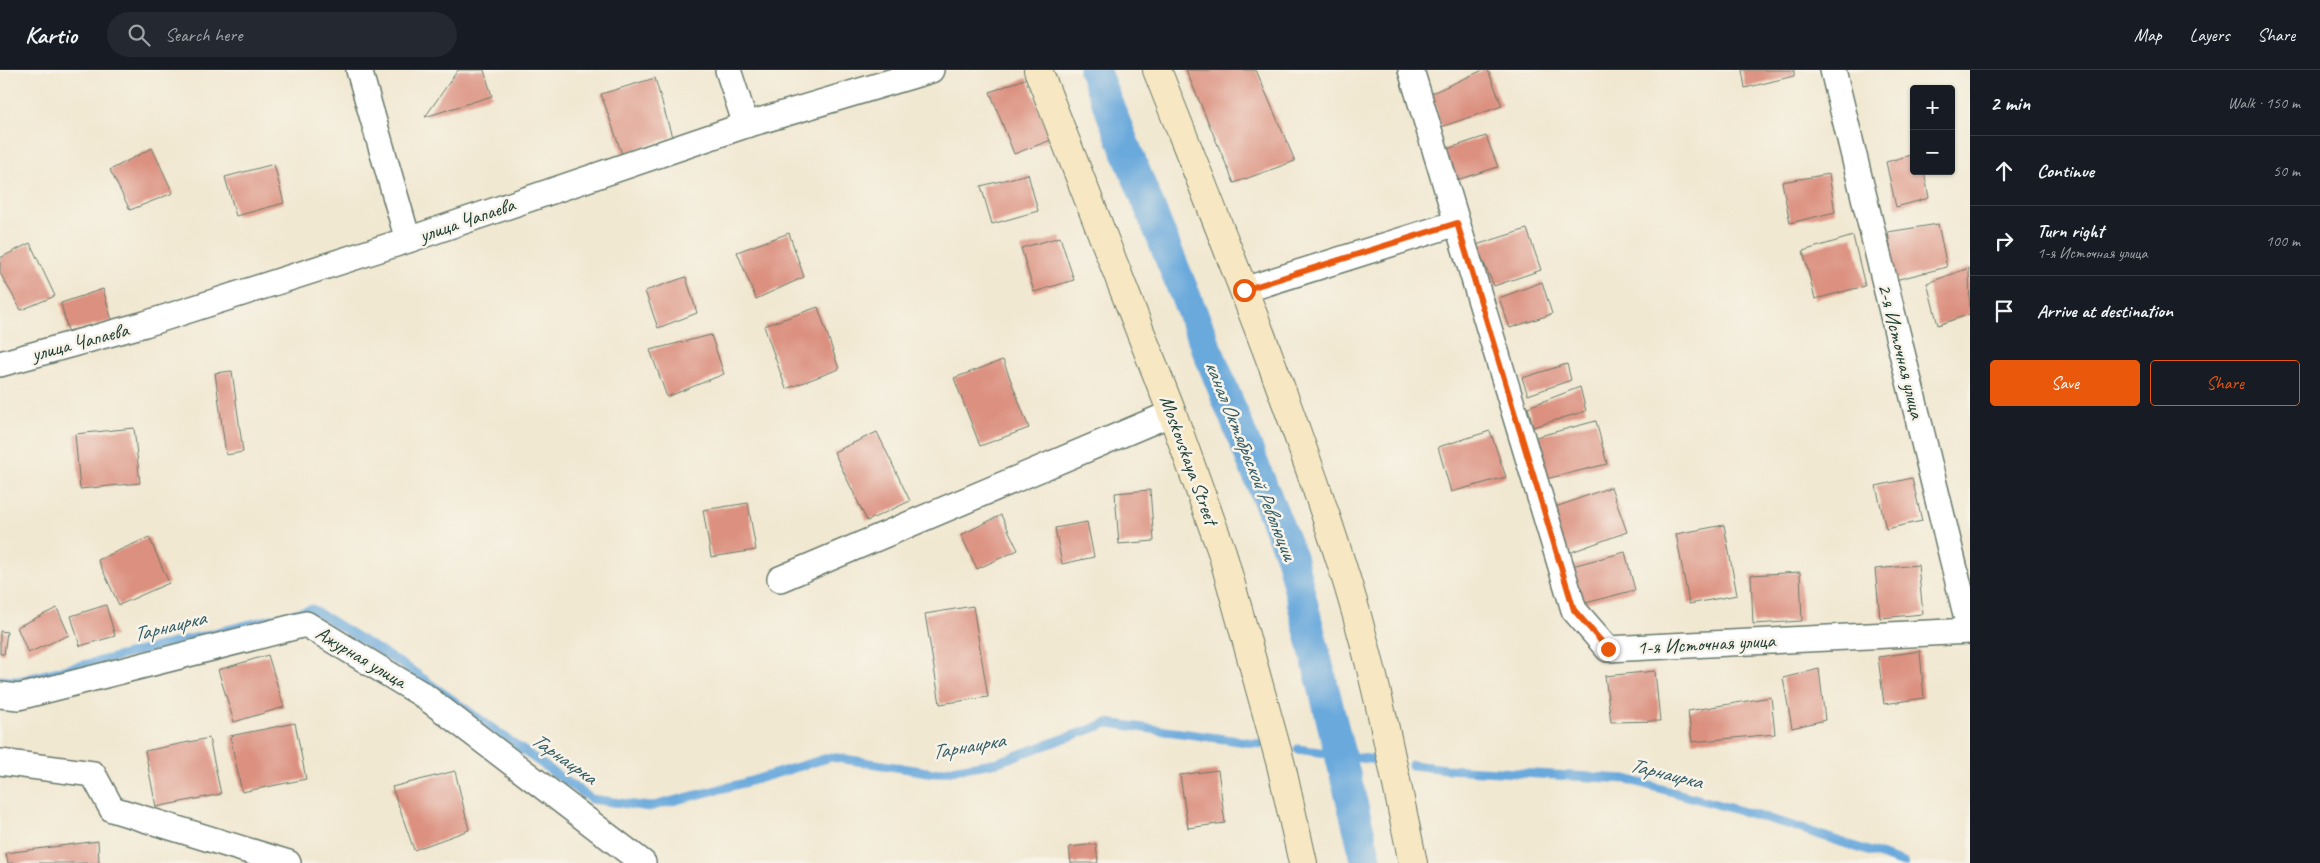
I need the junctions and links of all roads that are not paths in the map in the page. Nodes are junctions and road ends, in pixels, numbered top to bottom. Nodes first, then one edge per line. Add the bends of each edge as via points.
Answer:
1 (359, 70) edge
2 (728, 70) edge
3 (931, 70) edge
4 (1038, 70) edge
5 (1157, 70) edge
6 (1412, 70) edge
7 (1832, 70) edge
8 (746, 125) junction
9 (1457, 223) junction
10 (408, 240) junction
11 (1244, 290) junction
12 (0, 364) edge
13 (1172, 412) junction
14 (780, 579) dead end
15 (1970, 631) edge
16 (0, 695) edge
17 (0, 762) edge
18 (288, 863) edge
19 (644, 863) edge
20 (1303, 863) edge
21 (1413, 863) edge

1 - 10 street
2 - 8 street
3 - 8 street, улица Чапаева
4 - 13 main road, Moskovskaya Street
5 - 11 main road
6 - 9 street, 1-я Источная улица
7 - 15 street, 2-я Источная улица
8 - 10 street, улица Чапаева
9 - 11 street
9 - 15 street, 1-я Источная улица via 1574,610 1608,649
10 - 12 street, улица Чапаева via 145,324
11 - 21 main road via 1317,488 1348,587 1378,691
13 - 14 street
13 - 20 main road, Moskovskaya Street via 1222,552 1281,765
16 - 19 street, Ажурная улица via 19,697 306,624 423,695
17 - 18 street via 93,774 112,809

